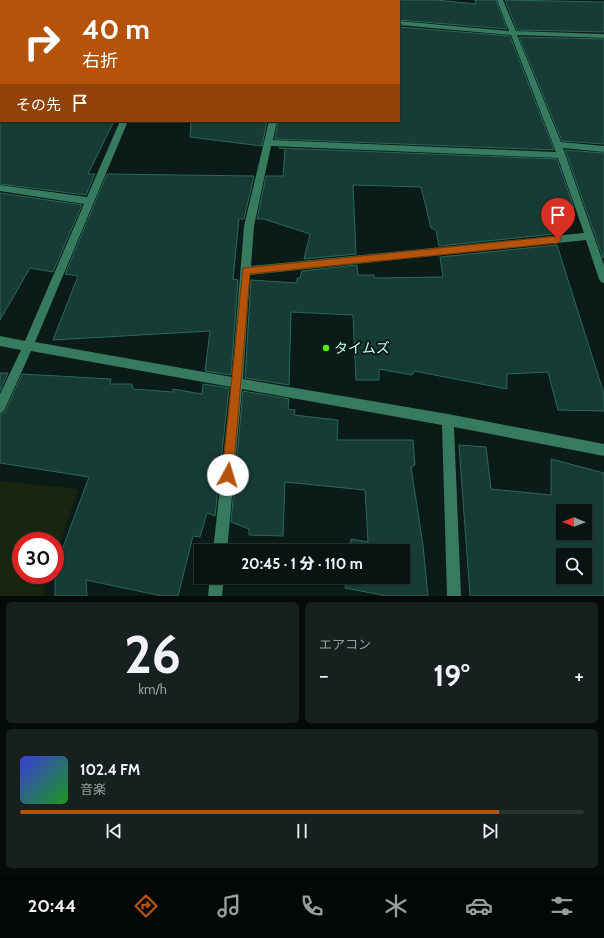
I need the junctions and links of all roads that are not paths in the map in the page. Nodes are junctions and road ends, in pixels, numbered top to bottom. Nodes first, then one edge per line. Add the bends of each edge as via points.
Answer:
1 (500, 0) edge
2 (400, 23) edge
3 (514, 33) junction
4 (604, 36) edge
5 (124, 122) edge
6 (273, 122) edge
7 (268, 143) junction
8 (558, 145) junction
9 (604, 149) edge
10 (562, 155) junction
11 (0, 188) edge
12 (89, 201) junction
13 (589, 236) junction
14 (246, 271) junction
15 (604, 279) edge
16 (0, 341) edge
17 (28, 346) junction
18 (237, 382) junction
19 (0, 407) edge
20 (448, 420) junction
21 (604, 450) edge
22 (221, 544) edge
23 (216, 584) edge
24 (215, 596) edge
25 (454, 596) edge

1 - 3 street
2 - 3 street
3 - 4 street
3 - 8 street
5 - 12 street
6 - 7 street
7 - 10 street
7 - 14 street via 249,226
8 - 9 street
8 - 10 street
10 - 13 street
11 - 12 street
12 - 17 street
13 - 14 street
13 - 15 street
14 - 18 street
16 - 17 street
17 - 18 street
17 - 19 street
18 - 20 street
18 - 22 street
20 - 21 street
20 - 25 street
23 - 24 street

